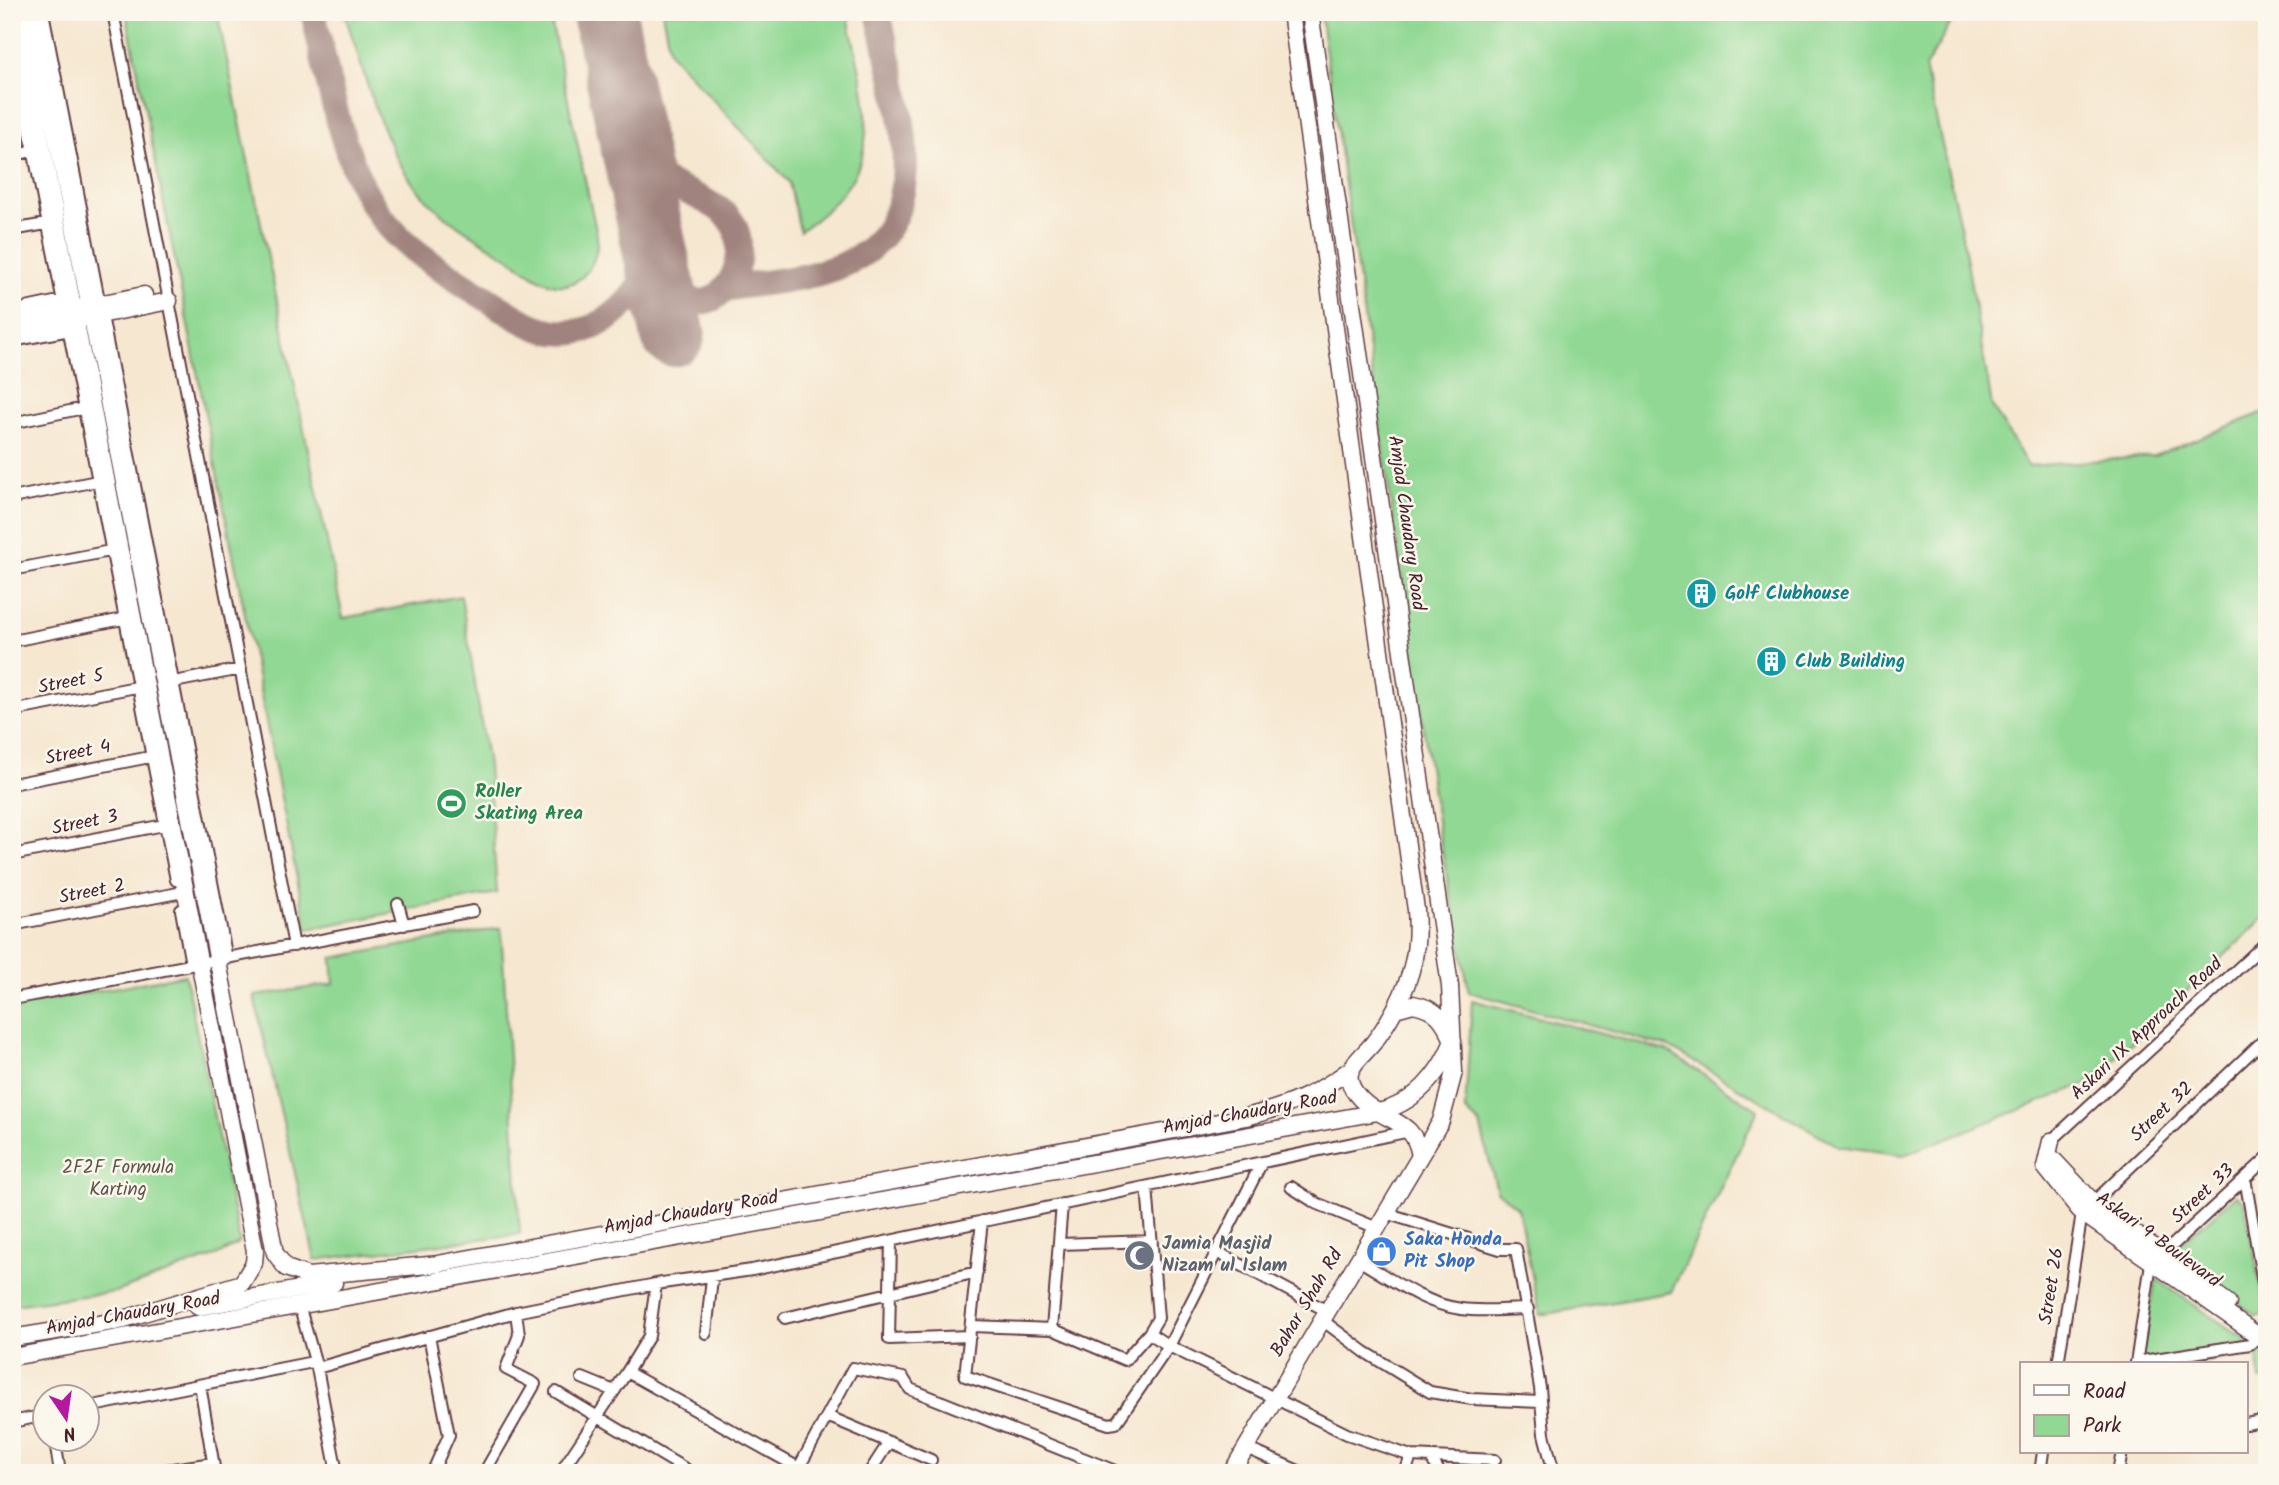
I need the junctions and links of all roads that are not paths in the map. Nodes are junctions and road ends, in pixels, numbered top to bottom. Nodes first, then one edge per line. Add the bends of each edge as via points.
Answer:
1 (16, 12) edge
2 (32, 12) edge
3 (43, 12) edge
4 (113, 12) edge
5 (1291, 12) edge
6 (1310, 12) edge
7 (12, 41) edge
8 (16, 83) edge
9 (33, 151) junction
10 (12, 155) edge
11 (46, 224) junction
12 (12, 230) edge
13 (168, 296) junction
14 (12, 310) edge
15 (82, 312) junction
16 (12, 321) edge
17 (12, 333) edge
18 (12, 341) edge
19 (84, 408) junction
20 (12, 423) edge
21 (97, 481) junction
22 (12, 498) edge
23 (110, 551) junction
24 (12, 570) edge
25 (123, 619) junction
26 (12, 641) edge
27 (241, 669) junction
28 (174, 682) junction
29 (136, 687) junction
30 (12, 711) edge
31 (150, 757) junction
32 (12, 784) edge
33 (164, 825) junction
34 (12, 855) edge
35 (178, 892) junction
36 (398, 904) dead end
37 (473, 911) dead end
38 (12, 925) edge
39 (404, 925) junction
40 (2267, 942) edge
41 (294, 946) junction
42 (222, 960) junction
43 (196, 963) junction
44 (12, 999) edge
45 (1395, 1009) junction
46 (2267, 1037) edge
47 (1453, 1041) junction
48 (1352, 1068) junction
49 (1378, 1112) junction
50 (1410, 1130) junction
51 (2050, 1148) joint
52 (1420, 1156) junction
53 (2267, 1158) edge
54 (1261, 1164) junction
55 (2245, 1178) junction
56 (1147, 1187) junction
57 (1291, 1187) dead end
58 (1062, 1204) junction
59 (2087, 1207) junction
60 (1381, 1220) junction
61 (982, 1221) junction
62 (891, 1241) junction
63 (1152, 1241) junction
64 (1059, 1244) junction
65 (1217, 1252) junction
66 (2157, 1259) junction
67 (1358, 1260) junction
68 (440, 1264) junction
69 (977, 1272) junction
70 (712, 1278) junction
71 (656, 1284) junction
72 (892, 1293) junction
73 (299, 1305) junction
74 (2267, 1306) edge
75 (1528, 1309) junction
76 (516, 1312) junction
77 (1324, 1316) junction
78 (785, 1318) dead end
79 (114, 1322) junction
80 (1052, 1329) junction
81 (970, 1331) junction
82 (1149, 1332) junction
83 (706, 1333) dead end
84 (2264, 1333) edge
85 (429, 1336) junction
86 (12, 1338) edge
87 (1169, 1346) junction
88 (12, 1359) edge
89 (2057, 1362) edge
90 (2136, 1362) edge
91 (2142, 1362) edge
92 (315, 1365) junction
93 (626, 1372) junction
94 (582, 1378) dead end
95 (200, 1385) junction
96 (614, 1391) junction
97 (556, 1392) dead end
98 (1275, 1400) junction
99 (1541, 1402) junction
100 (102, 1404) edge
101 (597, 1416) junction
102 (827, 1416) junction
103 (32, 1418) edge
104 (2267, 1420) edge
105 (12, 1422) edge
106 (2248, 1424) edge
107 (889, 1442) junction
108 (1246, 1448) junction
109 (57, 1454) edge
110 (2043, 1454) edge
111 (2122, 1454) edge
112 (1411, 1455) junction
113 (1431, 1458) junction
114 (931, 1460) dead end
115 (1495, 1460) dead end
116 (214, 1468) edge
117 (797, 1470) edge
118 (60, 1473) edge
119 (146, 1473) edge
120 (337, 1473) edge
121 (432, 1473) edge
122 (484, 1473) edge
123 (560, 1473) edge
124 (692, 1473) edge
125 (869, 1473) edge
126 (1120, 1473) edge
127 (1231, 1473) edge
128 (1303, 1473) edge
129 (1405, 1473) edge
130 (1440, 1473) edge
131 (1554, 1473) edge
132 (2040, 1473) edge
133 (2118, 1473) edge

1 - 15 main road
2 - 15 main road
3 - 15 street
4 - 13 street
5 - 45 main road via 1416,910 1415,962
6 - 47 main road, Amjad Chaudary Road via 1423,786
7 - 8 street
8 - 9 street
9 - 10 street
9 - 11 street
11 - 12 street
11 - 15 street
13 - 15 main road
13 - 27 street
14 - 15 street
15 - 16 main road
15 - 17 main road
15 - 18 street
15 - 19 street
15 - 28 street
15 - 42 main road
15 - 43 main road
19 - 20 street
19 - 21 street
21 - 22 street
21 - 23 street
23 - 24 street
23 - 25 street
25 - 26 street
25 - 29 street
27 - 28 street
27 - 41 street
28 - 42 street
29 - 30 street, Street 5
29 - 31 street
31 - 32 street, Street 4
31 - 33 street
33 - 34 street, Street 3
33 - 35 street
35 - 38 street, Street 2
35 - 43 street
36 - 39 street
37 - 39 street
39 - 41 street
40 - 51 street, Askari IX Approach Road
41 - 42 street
42 - 43 street
42 - 68 main road via 279,1261 295,1274 308,1276
43 - 44 street
43 - 79 main road via 254,1263 242,1283
45 - 47 main road via 1413,1004 1429,1007 1440,1016
45 - 48 main road
46 - 59 street, Street 32
47 - 49 main road via 1423,1088 1398,1106
47 - 52 main road, Amjad Chaudary Road via 1454,1072 1447,1104
48 - 49 main road via 1355,1092
48 - 68 main road, Amjad Chaudary Road via 1309,1097 1246,1117
49 - 50 main road
49 - 73 main road, Amjad Chaudary Road
50 - 52 main road
50 - 54 street
51 - 59 main road, Askari 9 Boulevard via 2045,1167
52 - 60 main road, Bahar Shah Rd
53 - 55 street, Street 33
54 - 56 street
54 - 65 street
55 - 66 street, Street 33
55 - 74 street
56 - 58 street
56 - 63 street
57 - 60 street via 1317,1203
58 - 61 street
58 - 64 street
59 - 66 main road, Askari 9 Boulevard
59 - 89 street, Street 26
60 - 67 main road, Bahar Shah Rd
60 - 75 street via 1516,1249
61 - 62 street
61 - 69 street
62 - 70 street
62 - 72 street
63 - 64 street
63 - 82 street via 1158,1318
64 - 80 street
65 - 77 street
65 - 87 street
66 - 84 main road, Askari 9 Boulevard
66 - 90 street
67 - 75 street via 1443,1305
67 - 77 main road, Bahar Shah Rd
68 - 79 main road, Amjad Chaudary Road
69 - 72 street
69 - 81 street
70 - 71 street
70 - 83 street
71 - 76 street
71 - 93 street via 649,1336
72 - 78 street
72 - 81 street via 889,1339
73 - 88 main road, Amjad Chaudary Road
73 - 92 street
75 - 99 street
76 - 85 street
76 - 122 street via 519,1335 506,1369 535,1384
77 - 98 main road, Bahar Shah Rd
77 - 99 street via 1365,1352 1430,1392
79 - 86 main road, Amjad Chaudary Road
80 - 81 street
80 - 82 street via 1125,1360
81 - 87 street via 965,1376 1109,1424 1123,1417
82 - 87 street
84 - 91 street via 2250,1344
85 - 92 street
85 - 121 street via 449,1435
87 - 98 street
92 - 95 street
92 - 120 street
93 - 96 street
93 - 117 street
94 - 96 street
95 - 100 street
95 - 116 street
96 - 101 street
97 - 101 street
98 - 108 main road, Bahar Shah Rd
98 - 112 street via 1347,1434
99 - 131 street
101 - 123 street
101 - 124 street
102 - 107 street
102 - 117 street
102 - 126 street via 853,1368 903,1378 909,1389
103 - 105 street
104 - 106 street
107 - 114 street
107 - 125 street
108 - 127 main road, Bahar Shah Rd
108 - 128 street
109 - 118 street
110 - 132 street
111 - 133 street
112 - 113 street
112 - 129 street
113 - 115 street
113 - 130 street
116 - 119 street

